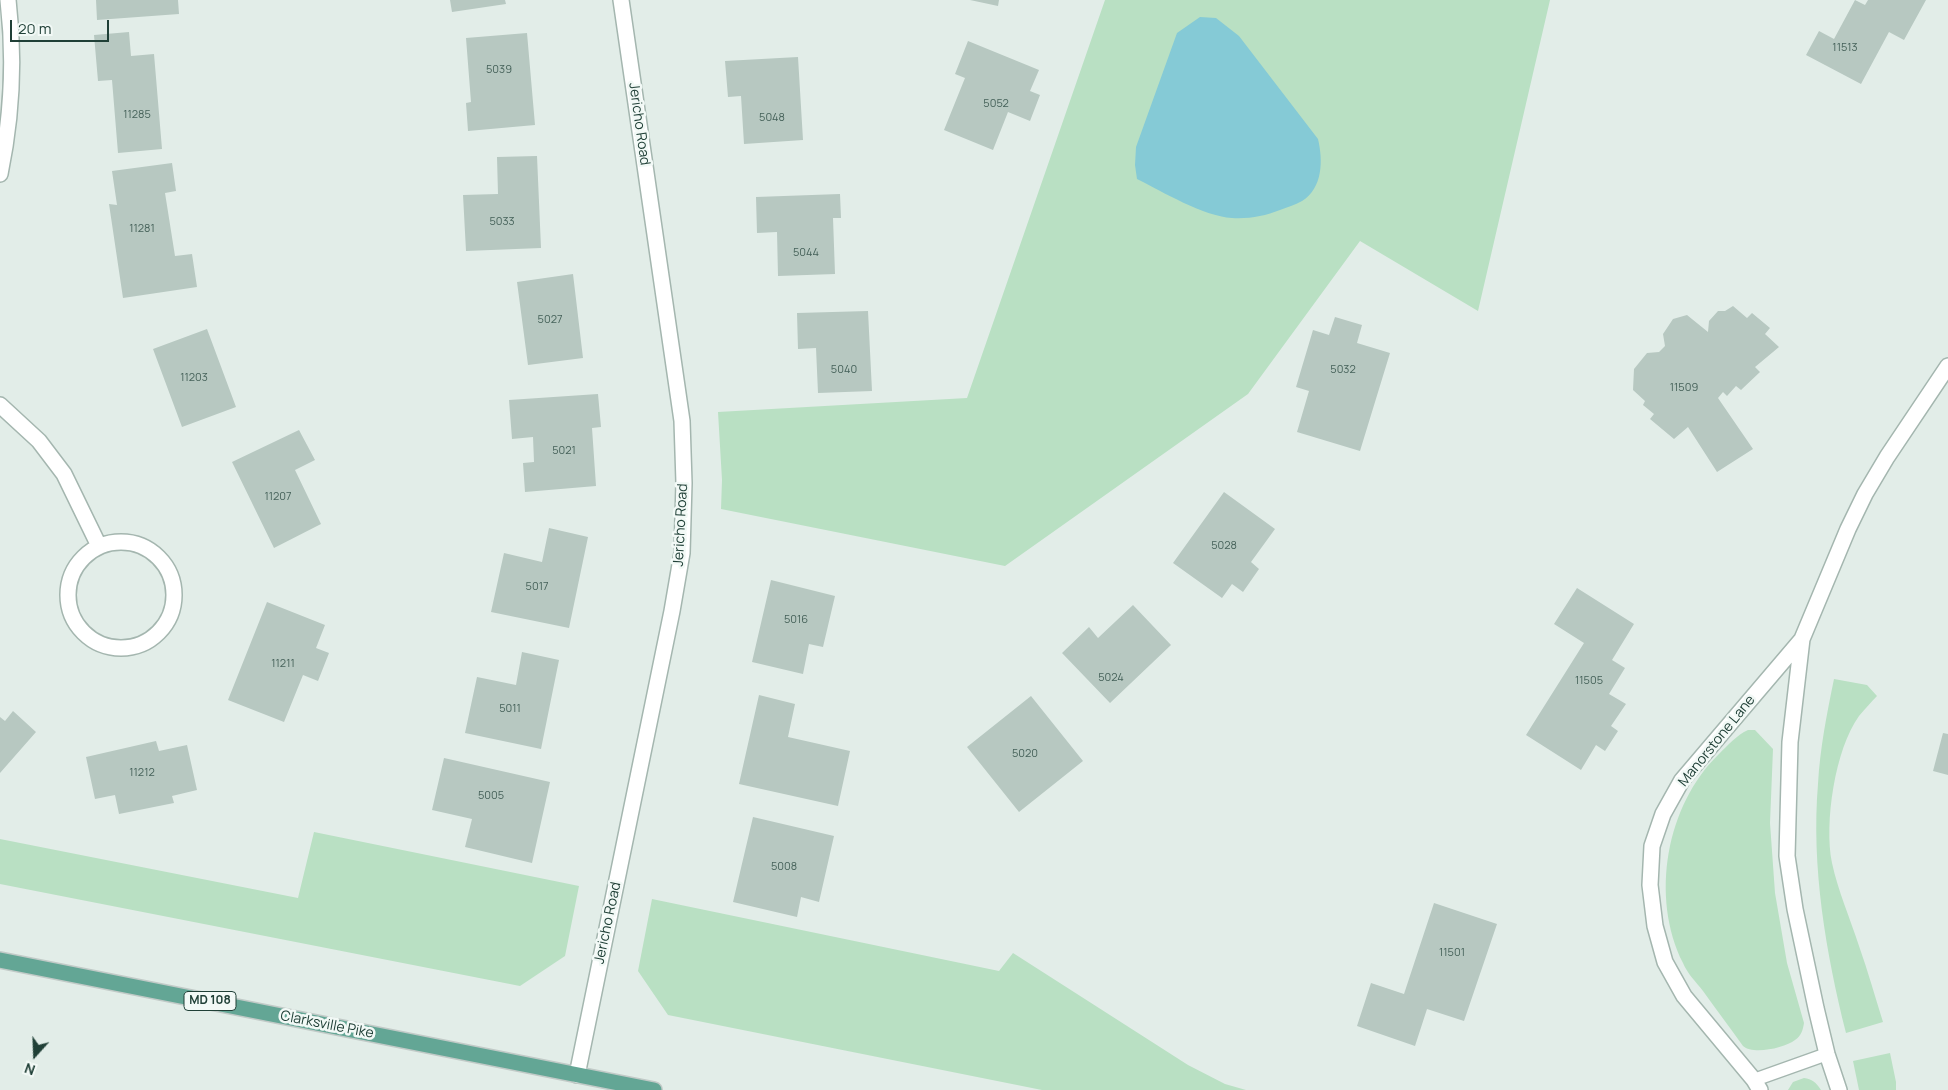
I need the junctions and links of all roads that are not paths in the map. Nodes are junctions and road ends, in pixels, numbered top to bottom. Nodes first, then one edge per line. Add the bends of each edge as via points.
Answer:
1 (8, 0) edge
2 (621, 0) edge
3 (0, 174) edge
4 (1948, 366) edge
5 (0, 405) edge
6 (99, 546) junction
7 (1802, 639) junction
8 (0, 960) edge
9 (1827, 1054) junction
10 (577, 1075) junction
11 (1757, 1085) edge
12 (654, 1090) edge
13 (1839, 1090) edge

1 - 3 street via 13,80 8,138
2 - 10 street, Jericho Road via 682,421 682,553
4 - 7 street, Manorstone Lane via 1865,494
5 - 6 street via 39,441 64,474
6 - 6 street via 80,561 69,582 68,602 74,621 85,636 104,646 125,650 143,645 157,636 170,619 175,601 173,580 165,564 151,550 135,543
7 - 9 street, Manorstone Lane via 1790,742 1787,856
7 - 11 street, Manorstone Lane via 1682,780 1663,814 1652,846 1650,885 1655,926 1665,962 1684,996
8 - 10 main road, Clarksville Pike / MD 108
9 - 11 lane
9 - 13 street, Manorstone Lane
10 - 12 main road, Clarksville Pike / MD 108

